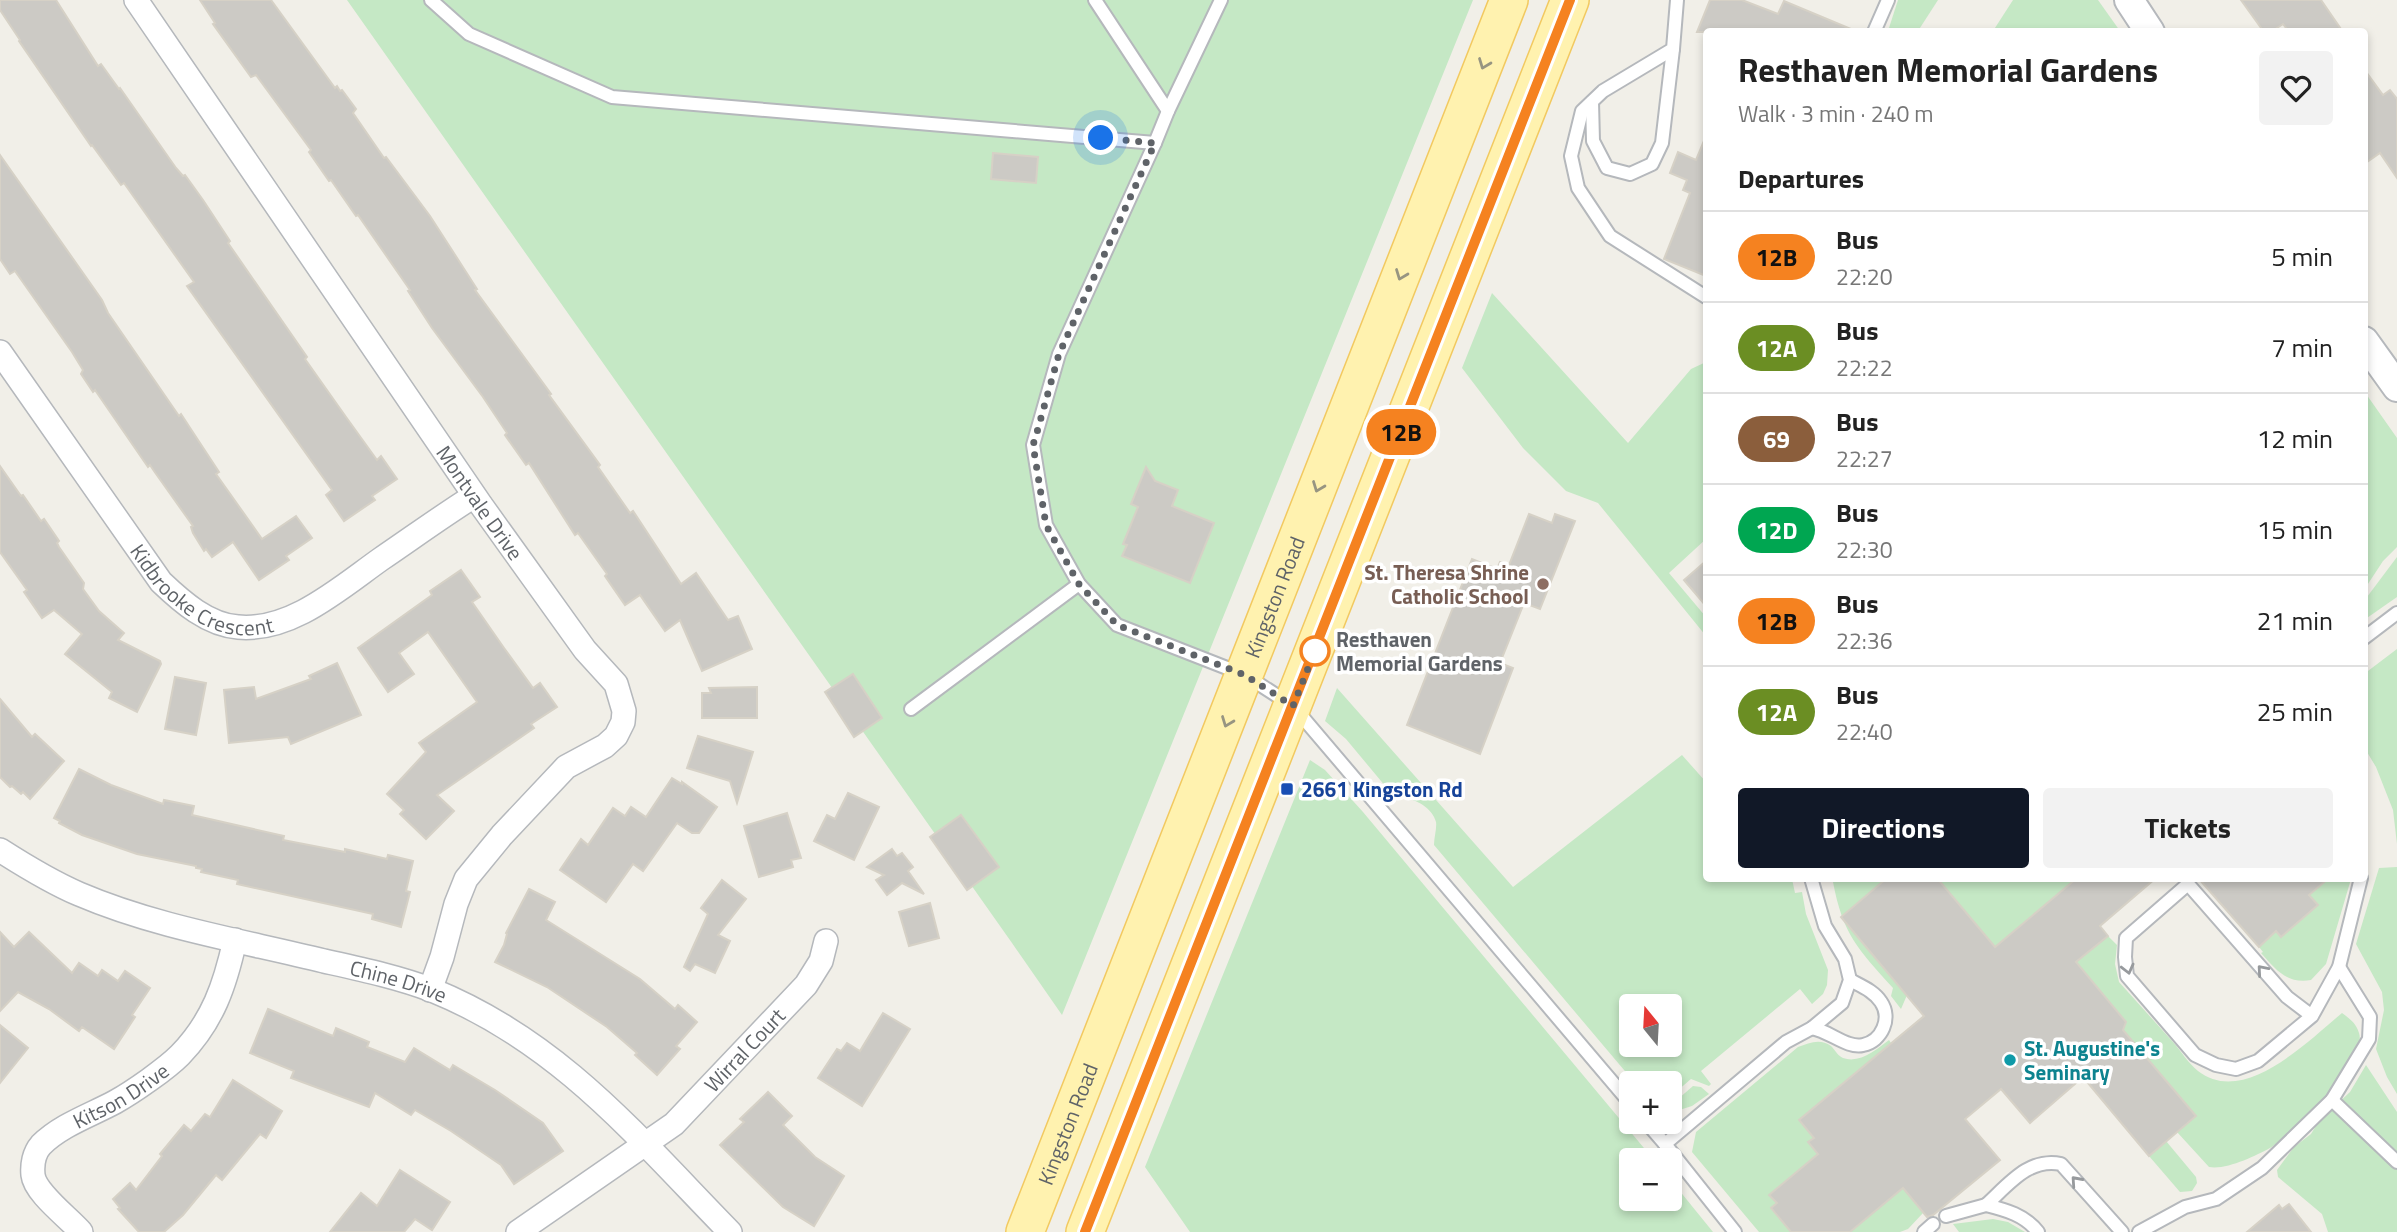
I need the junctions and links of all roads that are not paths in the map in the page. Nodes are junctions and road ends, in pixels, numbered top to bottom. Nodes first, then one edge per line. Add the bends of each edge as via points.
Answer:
1 (136, 0) edge
2 (431, 0) edge
3 (1095, 0) edge
4 (1221, 0) edge
5 (1509, 0) edge
6 (1570, 0) edge
7 (1677, 0) edge
8 (1888, 0) edge
9 (2129, 0) edge
10 (1876, 28) edge
11 (2147, 28) edge
12 (1673, 49) junction
13 (1592, 102) junction
14 (1168, 111) junction
15 (1155, 143) junction
16 (1703, 295) edge
17 (2368, 347) edge
18 (0, 352) edge
19 (2397, 387) edge
20 (474, 496) junction
21 (1079, 584) junction
22 (2397, 613) edge
23 (2368, 635) edge
24 (1245, 675) junction
25 (1293, 706) junction
26 (911, 709) dead end
27 (0, 850) edge
28 (1812, 882) edge
29 (2360, 882) edge
30 (235, 940) junction
31 (826, 941) dead end
32 (2339, 967) junction
33 (1850, 980) junction
34 (430, 989) junction
35 (2312, 1016) junction
36 (1812, 1028) junction
37 (1619, 1090) edge
38 (2332, 1100) junction
39 (1656, 1134) edge
40 (645, 1143) junction
41 (1665, 1144) junction
42 (2397, 1162) edge
43 (1986, 1205) junction
44 (1946, 1216) dead end
45 (81, 1232) edge
46 (518, 1232) edge
47 (730, 1232) edge
48 (1026, 1232) edge
49 (1085, 1232) edge
50 (1735, 1232) edge
51 (2038, 1232) edge
52 (2122, 1232) edge
53 (2139, 1232) edge

1 - 20 street, Montvale Drive
2 - 15 lane via 469,34 612,97
3 - 14 lane
4 - 14 lane
5 -> 24 main road, Kingston Road
6 - 25 main road
7 - 12 lane
8 - 10 lane
9 - 11 street
12 - 13 lane
12 - 13 lane via 1662,143 1652,164 1630,174 1607,168 1593,141
13 - 16 lane via 1582,111 1571,156 1578,188 1610,236
14 - 15 lane
15 - 21 lane via 1059,354 1033,445 1046,525
17 - 19 street
18 - 20 street, Kidbrooke Crescent via 161,582 204,616 236,627 287,618 324,599
20 - 34 street, Montvale Drive via 585,650 616,684 624,722 605,746 566,767 466,879
21 - 24 lane via 1117,625
21 - 26 lane
22 - 23 lane
24 - 25 lane
24 -> 48 main road, Kingston Road
25 - 37 lane
25 - 49 main road
27 - 30 street, Chine Drive via 78,894
28 - 33 lane via 1825,926
29 - 32 lane
30 - 34 street, Chine Drive
30 - 45 street, Kitson Drive via 215,1007 193,1041 117,1101 68,1126 34,1156 33,1178 38,1188
31 - 40 street, Wirral Court via 821,961 806,985 674,1124
32 - 35 lane
32 - 38 lane via 2370,1017 2369,1039
33 - 36 lane via 1842,1003
33 - 36 lane via 1883,1003 1884,1030 1862,1046
34 - 40 street, Chine Drive via 542,1049
35 -> 35 lane via 2287,998 2188,884 2126,938 2127,976 2195,1055 2216,1065 2236,1069 2258,1061
36 - 41 lane via 1786,1042
38 - 42 lane
38 - 53 lane via 2262,1168 2216,1199 2185,1207
39 - 41 lane
40 - 46 street, Wirral Court
40 - 47 street, Chine Drive
41 - 50 lane
43 - 44 lane
43 - 51 lane via 2030,1222
52 -> 43 lane via 2061,1164 2047,1161 2029,1167

